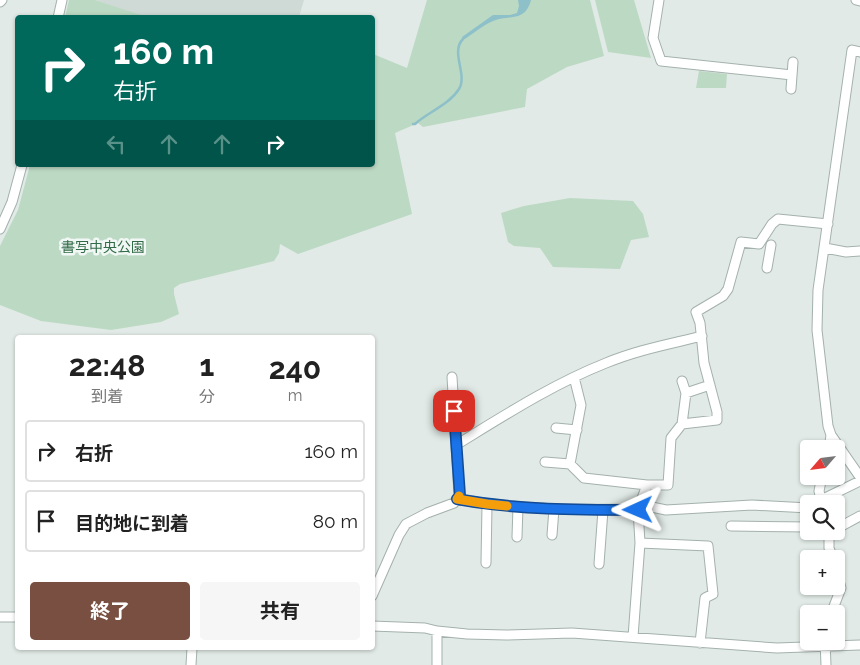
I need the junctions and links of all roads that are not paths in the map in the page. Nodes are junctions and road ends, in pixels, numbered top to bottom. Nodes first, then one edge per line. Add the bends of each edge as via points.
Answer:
1 (62, 0) edge
2 (659, 0) edge
3 (856, 0) edge
4 (860, 1) edge
5 (59, 15) edge
6 (860, 52) edge
7 (793, 62) dead end
8 (792, 75) junction
9 (791, 89) dead end
10 (21, 167) edge
11 (828, 224) junction
12 (0, 229) edge
13 (771, 245) dead end
14 (825, 248) junction
15 (860, 251) edge
16 (767, 268) dead end
17 (702, 336) junction
18 (452, 376) dead end
19 (574, 377) junction
20 (682, 381) dead end
21 (710, 386) junction
22 (686, 393) junction
23 (682, 424) junction
24 (556, 428) dead end
25 (577, 430) junction
26 (831, 435) junction
27 (830, 440) edge
28 (456, 445) junction
29 (545, 462) dead end
30 (570, 464) junction
31 (860, 477) edge
32 (860, 481) edge
33 (647, 485) junction
34 (835, 495) edge
35 (457, 499) junction
36 (487, 504) junction
37 (518, 506) junction
38 (800, 508) edge
39 (554, 509) junction
40 (603, 510) junction
41 (638, 510) junction
42 (860, 516) edge
43 (845, 524) edge
44 (731, 526) dead end
45 (800, 527) edge
46 (552, 535) dead end
47 (516, 537) dead end
48 (640, 543) junction
49 (486, 563) dead end
50 (599, 564) dead end
51 (375, 589) edge
52 (0, 617) edge
53 (15, 617) edge
54 (375, 626) edge
55 (437, 631) junction
56 (633, 637) junction
57 (700, 643) junction
58 (845, 644) edge
59 (860, 645) edge
60 (800, 646) edge
61 (192, 650) edge
62 (825, 650) edge
63 (191, 665) edge
64 (437, 665) edge
65 (826, 665) edge

1 - 5 street
2 - 8 street via 653,38 661,61
3 - 4 street
6 - 11 street via 852,50
7 - 8 street
8 - 9 street
10 - 12 street via 12,202
11 - 14 street
11 - 17 street via 778,219 759,244 741,242 723,296 696,312
13 - 16 street
14 - 15 street
14 - 26 street via 818,290 817,330
17 - 19 street via 608,362
17 - 21 street
18 - 28 street
19 - 25 street via 581,404
19 - 28 street
20 - 22 street
21 - 22 street
21 - 23 street via 717,420
22 - 23 street
23 - 33 street via 671,438 668,485
24 - 25 street
25 - 30 street
26 - 27 street
26 - 31 street
28 - 35 street via 460,496
29 - 30 street
30 - 33 street via 584,478
32 - 34 street
33 - 41 street
35 - 36 street
35 - 51 street via 406,524
36 - 37 street
36 - 49 street
37 - 39 street
37 - 47 street
38 - 41 street via 752,505 666,510 646,506
39 - 40 street
39 - 46 street
40 - 41 street
40 - 50 street
41 - 48 street
42 - 43 street
44 - 45 street
48 - 56 street
48 - 57 street via 708,546 713,594 706,598
52 - 53 street
54 - 55 street
55 - 56 street
55 - 64 street
56 - 57 street
57 - 60 street via 777,648
58 - 59 street
61 - 63 street
62 - 65 street

